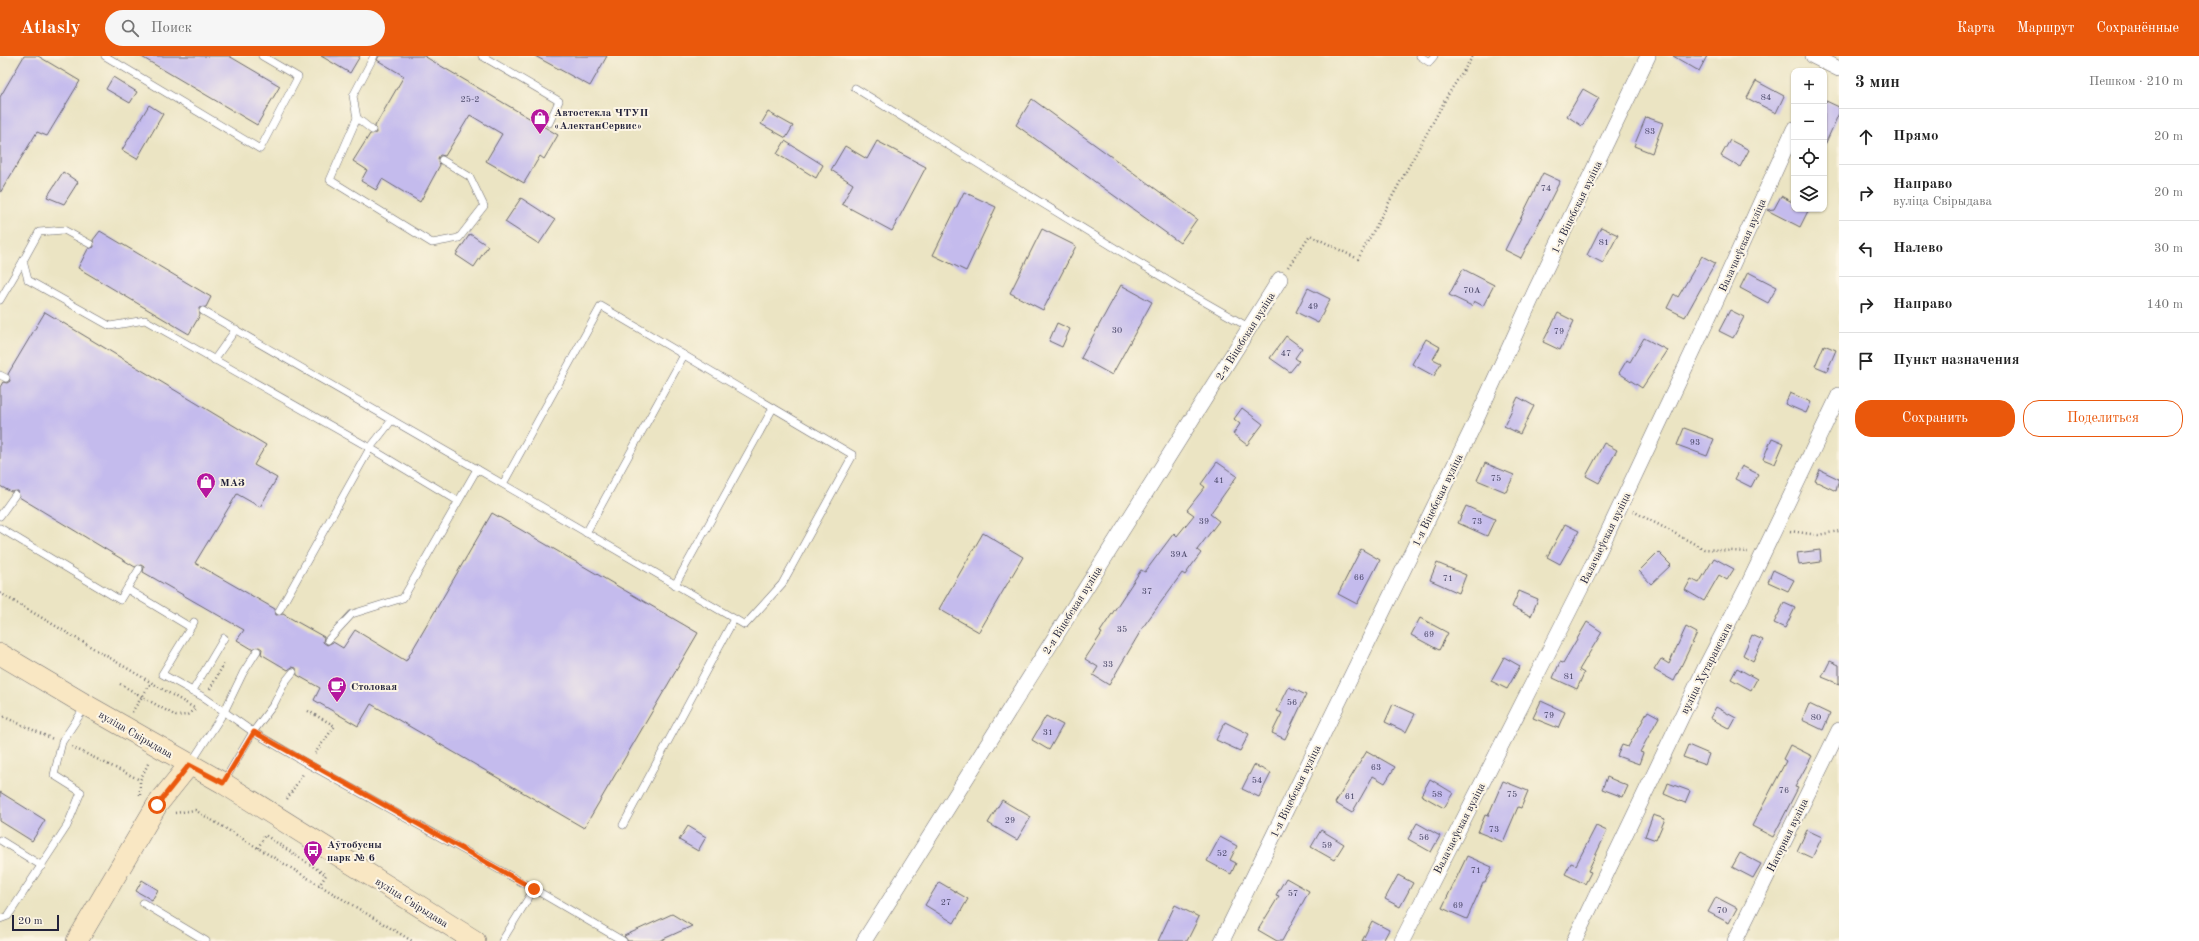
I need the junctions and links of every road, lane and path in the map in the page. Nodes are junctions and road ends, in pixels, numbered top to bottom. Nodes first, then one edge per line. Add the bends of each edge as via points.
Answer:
1 (105, 56) edge
2 (262, 56) edge
3 (374, 56) edge
4 (482, 56) edge
5 (1420, 56) edge
6 (1434, 56) edge
7 (1473, 56) edge
8 (1648, 56) edge
9 (1819, 63) edge
10 (1839, 69) edge
11 (855, 88) dead end
12 (358, 118) junction
13 (549, 123) dead end
14 (372, 130) dead end
15 (1791, 136) edge
16 (442, 160) dead end
17 (90, 244) dead end
18 (23, 261) junction
19 (1280, 279) joint
20 (0, 300) edge
21 (203, 311) dead end
22 (1250, 328) junction
23 (236, 329) junction
24 (684, 355) junction
25 (214, 360) junction
26 (1839, 395) edge
27 (773, 408) junction
28 (392, 420) junction
29 (370, 448) junction
30 (477, 469) junction
31 (503, 484) junction
32 (15, 495) dead end
33 (458, 501) junction
34 (1621, 505) junction
35 (0, 516) edge
36 (0, 528) edge
37 (1774, 528) junction
38 (1839, 531) edge
39 (586, 533) junction
40 (1754, 547) dead end
41 (139, 569) dead end
42 (675, 585) junction
43 (127, 589) junction
44 (0, 593) edge
45 (279, 611) dead end
46 (734, 619) junction
47 (224, 638) dead end
48 (328, 640) dead end
49 (257, 651) dead end
50 (0, 654) edge
51 (293, 672) dead end
52 (151, 683) junction
53 (120, 684) dead end
54 (192, 692) junction
55 (141, 697) junction
56 (86, 705) junction
57 (196, 709) dead end
58 (308, 711) dead end
59 (224, 712) junction
60 (174, 718) dead end
61 (1839, 730) edge
62 (254, 732) junction
63 (315, 753) dead end
64 (149, 761) dead end
65 (189, 765) junction
66 (303, 773) dead end
67 (223, 783) junction
68 (140, 795) dead end
69 (287, 799) dead end
70 (175, 813) dead end
71 (623, 825) dead end
72 (0, 840) edge
73 (258, 848) junction
74 (42, 866) junction
75 (319, 886) junction
76 (534, 889) junction
77 (143, 903) dead end
78 (0, 919) edge
79 (78, 941) edge
80 (206, 941) edge
81 (412, 941) edge
82 (475, 941) edge
83 (502, 941) edge
84 (623, 941) edge
85 (864, 941) edge
86 (1222, 941) edge
87 (1402, 941) edge
88 (1574, 941) edge
89 (1735, 941) edge

1 - 2 lane via 260,149 298,77
3 - 12 lane via 353,96
4 - 13 lane via 560,100
5 - 6 lane via 1429,62
7 - 19 path via 1449,93 1358,259 1310,235
8 - 86 street, 1-я Віцебская вуліца via 1536,288 1471,431
9 - 10 street
11 - 22 lane via 1175,285
12 - 14 lane
12 - 16 lane via 330,180 432,243 459,238 484,206 470,177
15 - 34 street, Валачаеўская вуліца
17 - 18 lane via 64,230 39,232
18 - 20 lane
18 - 25 lane via 28,280 110,326 145,320
19 - 22 street, 2-я Віцебская вуліца
21 - 23 lane
22 - 85 street, 2-я Віцебская вуліца
23 - 25 lane
23 - 28 lane
24 - 27 lane
24 - 31 lane via 601,306
24 - 39 lane
25 - 29 lane
26 - 37 street, вуліца Хутаранскага
27 - 42 lane
27 - 46 lane via 853,455 782,584 745,625
28 - 29 lane
28 - 30 lane
29 - 33 lane
29 - 45 lane
30 - 31 lane
30 - 33 lane
31 - 39 lane
32 - 35 lane
33 - 48 lane via 403,598 352,614
34 - 40 path via 1704,549 1749,552
34 - 87 street, Валачаеўская вуліца
36 - 43 lane via 120,600
37 - 38 path via 1818,535
37 - 88 street, вуліца Хутаранскага
39 - 42 lane
41 - 43 lane
42 - 46 lane
43 - 54 lane via 192,625 162,674
44 - 52 path
46 - 71 lane
47 - 54 lane
49 - 59 lane
50 - 56 main road, вуліца Свірыдава
51 - 62 lane
52 - 55 path
52 - 57 path
53 - 55 path
54 - 59 lane
55 - 60 path via 176,716
56 - 65 main road, вуліца Свірыдава
56 - 74 lane via 62,742 54,775 81,792 67,826
58 - 63 path via 335,726
59 - 62 lane
59 - 65 lane
61 - 89 street, Нагорная вуліца
62 - 67 lane
62 - 76 lane
64 - 68 path via 140,780
65 - 67 main road, вуліца Свірыдава
65 - 79 main road via 157,805
66 - 69 path
67 - 82 main road, вуліца Свірыдава
70 - 73 path via 195,810
72 - 74 lane
73 - 75 path
73 - 75 path via 265,835 326,875
74 - 78 lane via 8,916
75 - 81 path
76 - 83 lane
76 - 84 lane
77 - 80 lane

